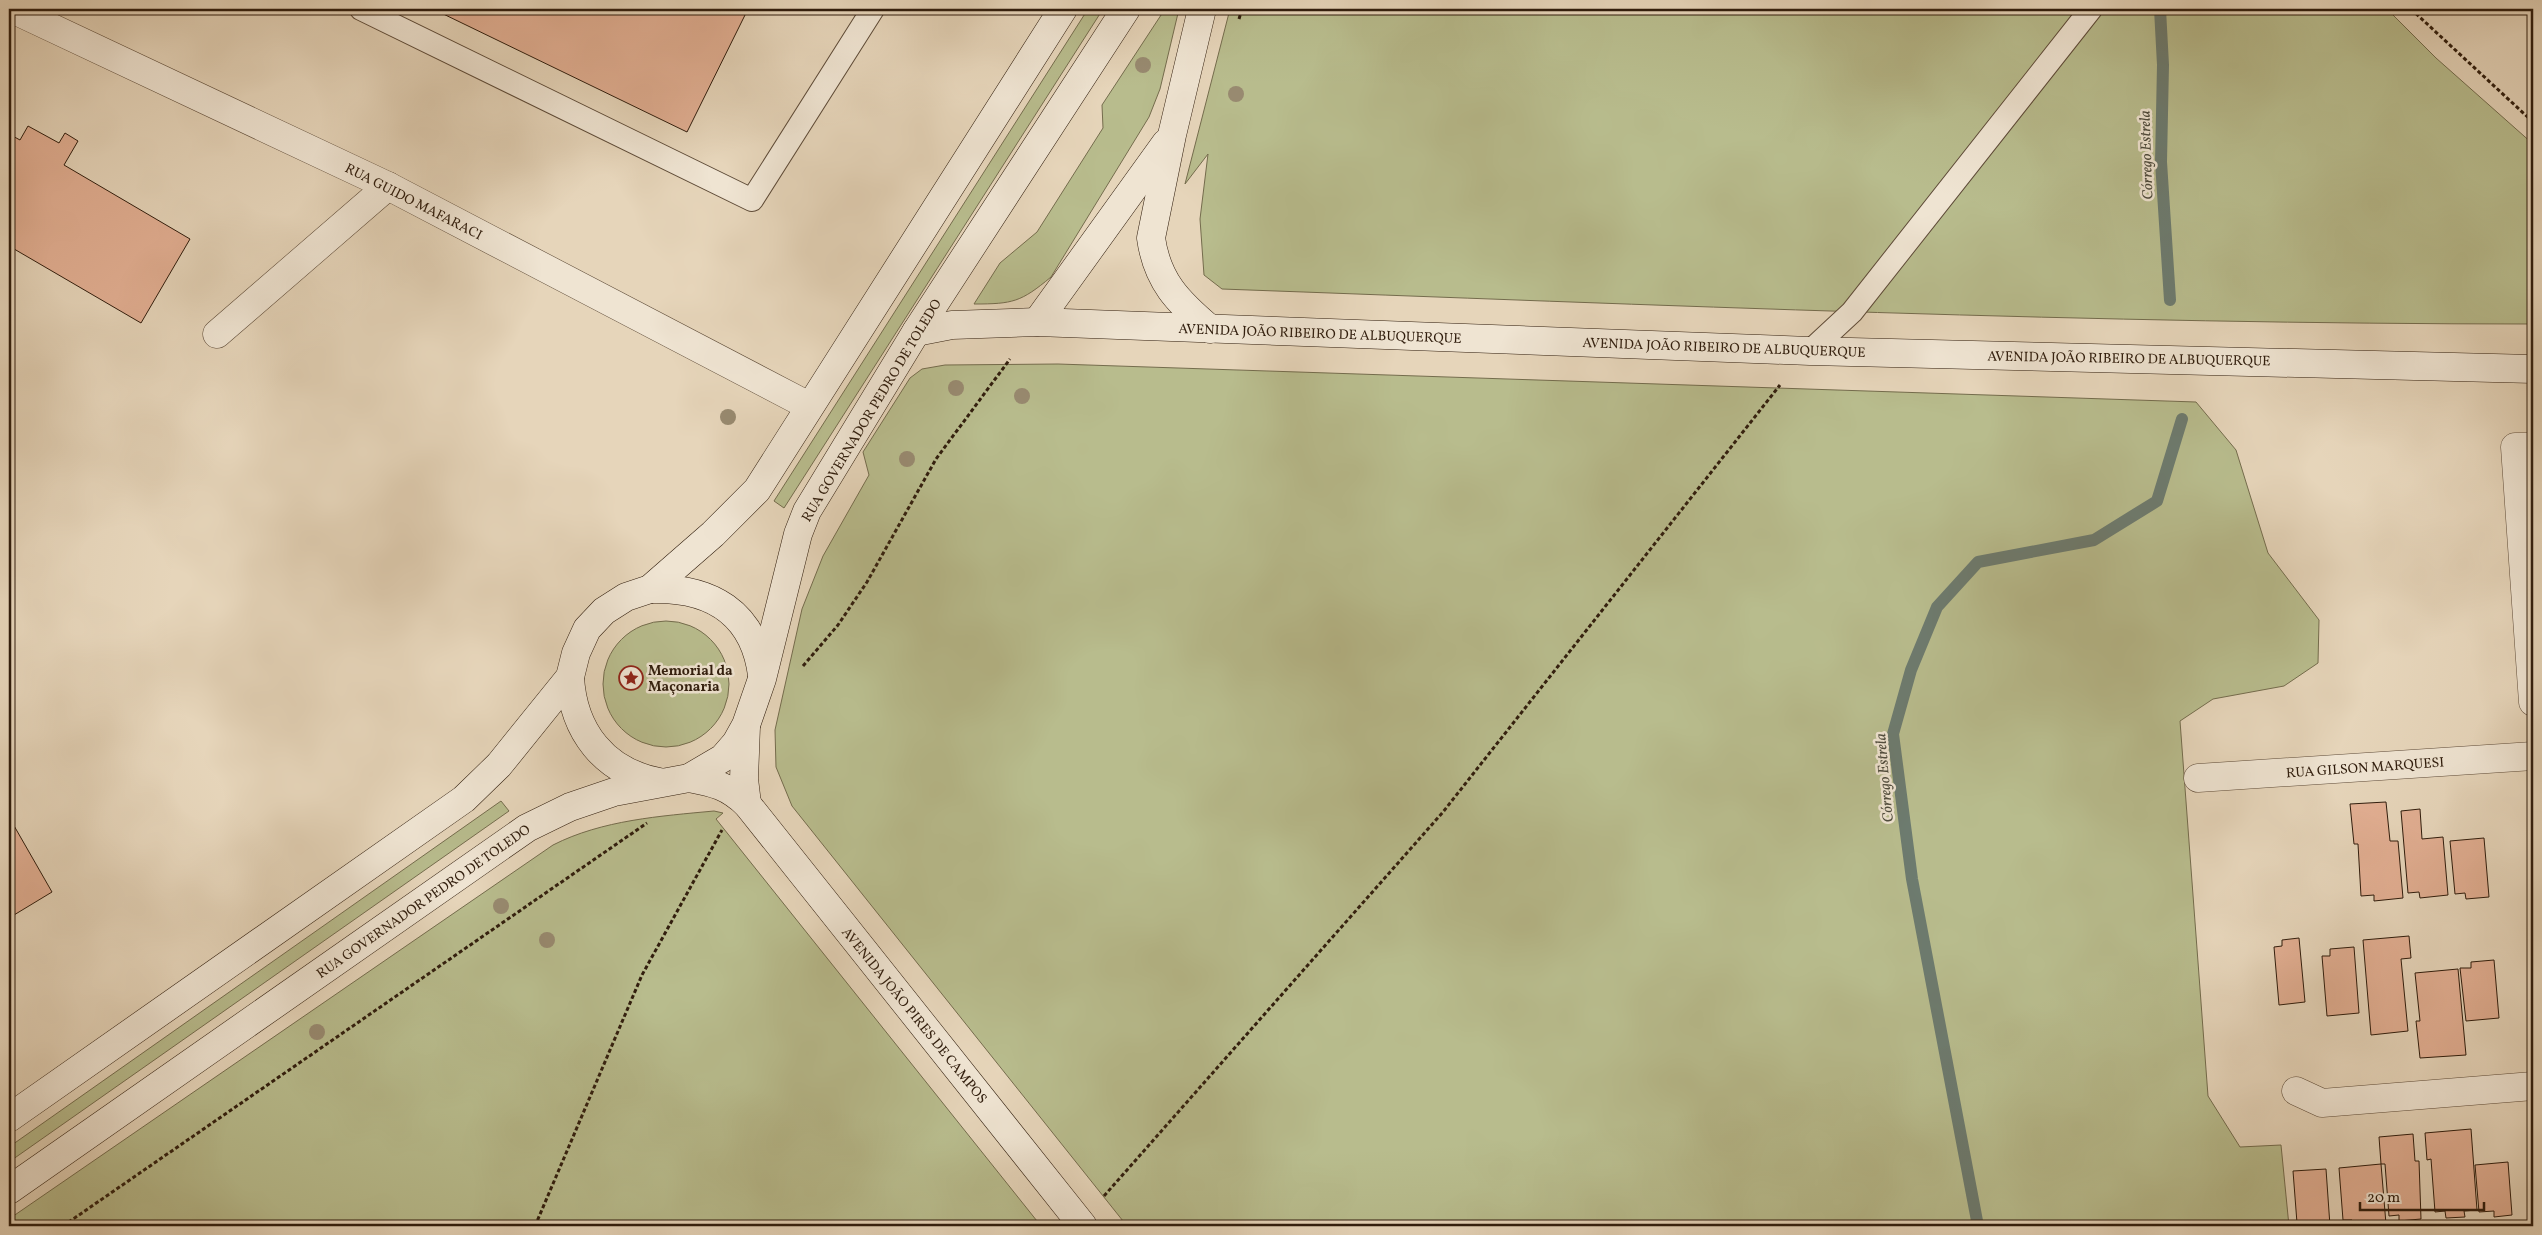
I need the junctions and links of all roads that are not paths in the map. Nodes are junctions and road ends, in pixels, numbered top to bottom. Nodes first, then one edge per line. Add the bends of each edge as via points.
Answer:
1 (12, 9) edge
2 (361, 9) edge
3 (873, 9) edge
4 (1064, 9) edge
5 (1126, 9) edge
6 (1202, 9) edge
7 (2091, 9) edge
8 (1172, 135) junction
9 (388, 186) junction
10 (1037, 322) junction
11 (1210, 329) junction
12 (916, 332) junction
13 (218, 334) dead end
14 (1810, 350) junction
15 (2533, 369) edge
16 (809, 406) junction
17 (2524, 447) edge
18 (650, 589) junction
19 (570, 676) junction
20 (762, 679) junction
21 (2533, 702) edge
22 (746, 725) junction
23 (2533, 756) edge
24 (2198, 778) dead end
25 (677, 780) junction
26 (747, 804) junction
27 (2533, 1086) edge
28 (2296, 1091) dead end
29 (9, 1118) edge
30 (9, 1190) edge
31 (1080, 1222) edge

1 - 9 street, RUA GUIDO MAFARACI
2 - 3 lane via 752,200
4 - 16 street
5 - 12 street, RUA GOVERNADOR PEDRO DE TOLEDO
6 - 8 street
7 - 14 lane via 1852,312
8 - 10 street
8 - 11 street via 1151,238 1153,253 1172,293 1182,306
9 - 13 street
9 - 16 street, RUA GUIDO MAFARACI
10 - 11 street, AVENIDA JOÃO RIBEIRO DE ALBUQUERQUE
10 - 12 street, AVENIDA JOÃO RIBEIRO DE ALBUQUERQUE via 952,325
11 - 14 street, AVENIDA JOÃO RIBEIRO DE ALBUQUERQUE
12 - 20 street, RUA GOVERNADOR PEDRO DE TOLEDO via 807,511 795,543
14 - 15 street, AVENIDA JOÃO RIBEIRO DE ALBUQUERQUE
16 - 18 street via 757,490
17 - 21 street
18 - 19 street via 626,597 604,611 576,653
18 - 20 street via 690,591 722,604 736,616 755,645
19 - 25 street, AVENIDA JOÃO PIRES DE CAMPOS via 576,715 597,749 623,770 646,780
19 - 29 street via 498,765 464,799
20 - 22 street, RUA GOVERNADOR PEDRO DE TOLEDO
22 - 25 street, RUA GOVERNADOR PEDRO DE TOLEDO via 723,758
22 - 26 street via 744,779
23 - 24 street, RUA GILSON MARQUESI
25 - 26 street, AVENIDA JOÃO PIRES DE CAMPOS via 714,782 732,790
25 - 30 street, RUA GOVERNADOR PEDRO DE TOLEDO via 614,792 570,807 527,828
26 - 31 street, AVENIDA JOÃO PIRES DE CAMPOS
27 - 28 street via 2322,1103

